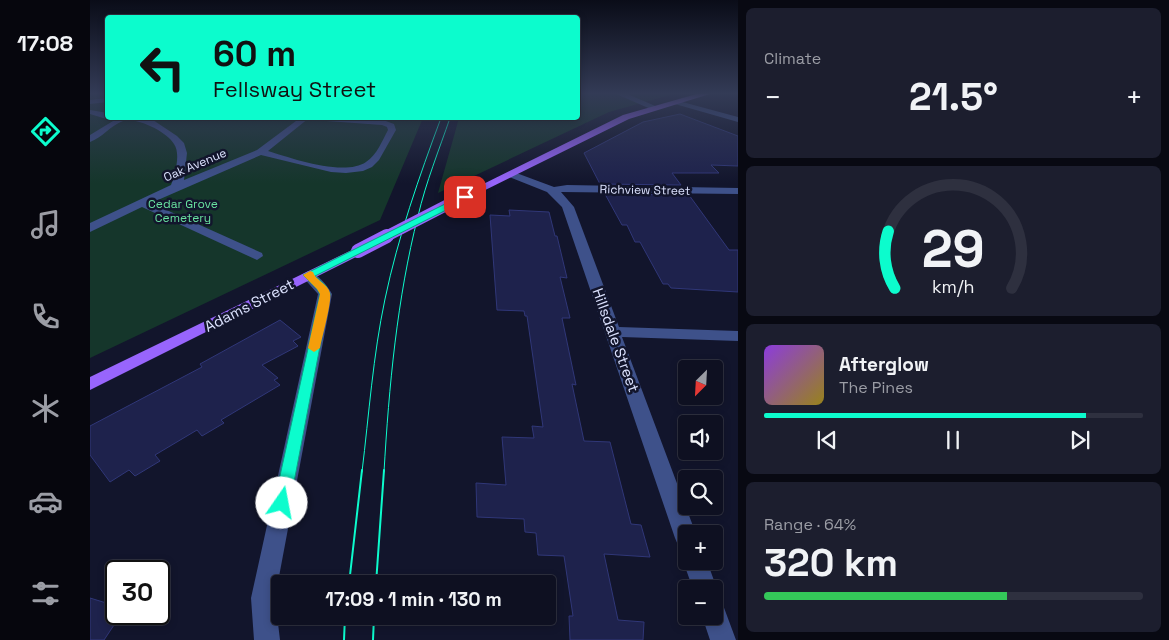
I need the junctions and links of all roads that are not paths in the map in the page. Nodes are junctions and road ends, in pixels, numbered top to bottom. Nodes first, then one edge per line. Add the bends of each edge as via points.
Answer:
1 (110, 123) edge
2 (155, 123) edge
3 (299, 123) edge
4 (370, 123) edge
5 (614, 123) edge
6 (90, 139) edge
7 (260, 152) junction
8 (511, 174) junction
9 (176, 187) junction
10 (552, 190) junction
11 (738, 191) edge
12 (142, 203) junction
13 (90, 228) edge
14 (257, 256) dead end
15 (308, 275) junction
16 (613, 332) junction
17 (738, 336) edge
18 (90, 384) edge
19 (681, 525) edge
20 (718, 625) edge
21 (267, 640) edge
22 (723, 640) edge

1 - 6 street
2 - 9 street via 181,148
3 - 7 street, Oak Avenue
4 - 7 street via 391,126 392,130 373,162 361,169 318,167
5 - 8 main road, Adams Street
7 - 9 street, Oak Avenue
8 - 10 street, Hillsdale Street
8 - 15 main road, Adams Street, bridge
9 - 12 street, Oak Avenue
10 - 11 street, Richview Street
10 - 16 street, Hillsdale Street via 568,206
12 - 13 street, Oak Avenue
12 - 14 street
15 - 18 main road, Adams Street
15 - 21 street via 325,294 263,598
16 - 17 street
16 - 19 street, Hillsdale Street
20 - 22 street

